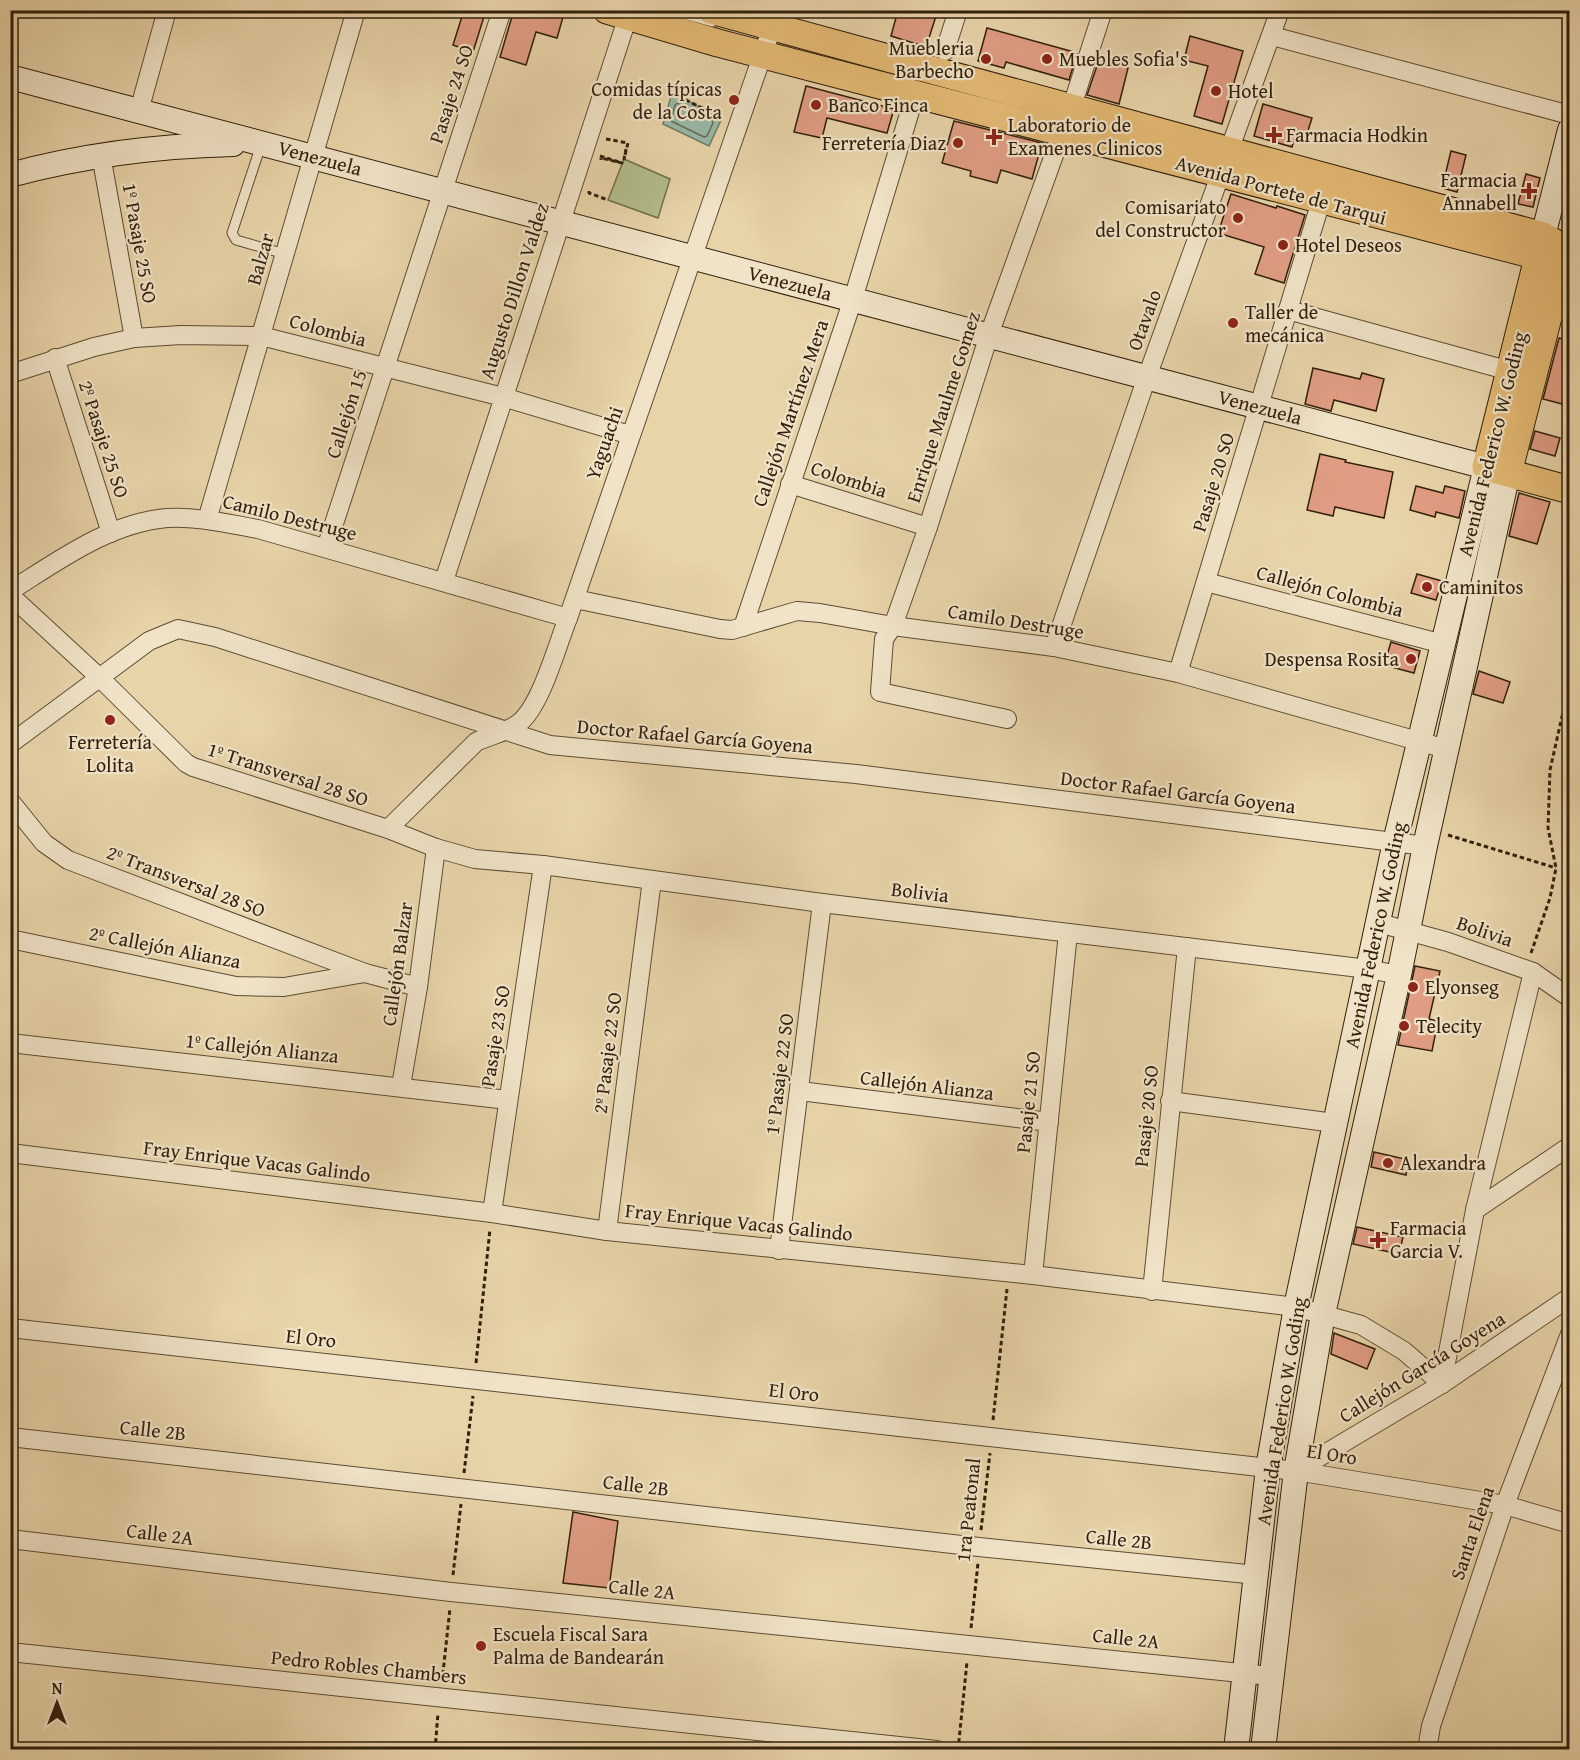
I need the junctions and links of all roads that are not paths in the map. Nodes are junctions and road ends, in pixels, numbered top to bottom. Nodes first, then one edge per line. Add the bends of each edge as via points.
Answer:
1 (167, 10) edge
2 (356, 10) edge
3 (502, 10) edge
4 (669, 10) edge
5 (957, 10) edge
6 (1103, 10) edge
7 (1280, 10) edge
8 (621, 12) edge
9 (718, 18) edge
10 (770, 36) edge
11 (1272, 36) junction
12 (945, 51) dead end
13 (10, 77) edge
14 (139, 111) junction
15 (910, 111) dead end
16 (1569, 115) edge
17 (1066, 121) junction
18 (1569, 130) edge
19 (262, 143) junction
20 (101, 155) junction
21 (313, 157) junction
22 (1225, 163) junction
23 (1261, 170) dead end
24 (10, 175) edge
25 (442, 191) junction
26 (1321, 201) junction
27 (561, 222) junction
28 (1557, 246) edge
29 (285, 254) junction
30 (692, 257) junction
31 (853, 299) junction
32 (1288, 310) junction
33 (988, 335) junction
34 (261, 336) junction
35 (134, 338) junction
36 (55, 358) junction
37 (385, 368) junction
38 (1509, 371) junction
39 (10, 374) edge
40 (1147, 377) junction
41 (503, 397) junction
42 (1259, 407) junction
43 (630, 435) junction
44 (1497, 470) junction
45 (790, 484) junction
46 (1569, 490) edge
47 (207, 520) junction
48 (928, 527) junction
49 (111, 533) junction
50 (326, 548) junction
51 (444, 581) junction
52 (1206, 582) junction
53 (10, 593) edge
54 (575, 599) junction
55 (568, 618) junction
56 (893, 626) junction
57 (743, 627) junction
58 (1443, 644) junction
59 (1054, 647) junction
60 (1178, 673) junction
61 (100, 678) junction
62 (533, 707) junction
63 (1007, 719) dead end
64 (507, 730) junction
65 (1419, 740) junction
66 (10, 744) edge
67 (550, 745) junction
68 (1446, 749) junction
69 (10, 801) edge
70 (388, 829) junction
71 (1427, 838) junction
72 (1395, 843) junction
73 (436, 848) junction
74 (543, 865) junction
75 (652, 880) junction
76 (822, 903) junction
77 (1379, 923) junction
78 (1407, 930) junction
79 (1068, 933) junction
80 (10, 939) edge
81 (1187, 947) junction
82 (1368, 969) junction
83 (1530, 971) junction
84 (365, 973) junction
85 (1399, 975) junction
86 (418, 987) junction
87 (1569, 998) edge
88 (10, 1043) edge
89 (400, 1086) junction
90 (800, 1091) junction
91 (508, 1100) junction
92 (1170, 1101) junction
93 (1049, 1122) junction
94 (1334, 1123) junction
95 (1569, 1146) edge
96 (10, 1153) edge
97 (1475, 1210) junction
98 (492, 1213) junction
99 (607, 1231) junction
100 (779, 1250) junction
101 (1033, 1275) junction
102 (1152, 1291) junction
103 (1569, 1297) edge
104 (1296, 1307) junction
105 (1323, 1314) junction
106 (10, 1328) edge
107 (1569, 1334) edge
108 (1442, 1384) junction
109 (10, 1437) edge
110 (1268, 1468) junction
111 (1296, 1471) junction
112 (1505, 1505) junction
113 (1569, 1524) edge
114 (10, 1539) edge
115 (1257, 1575) junction
116 (10, 1652) edge
117 (1245, 1673) junction
118 (1270, 1676) junction
119 (937, 1749) edge
120 (1236, 1749) edge
121 (1263, 1749) edge
122 (1427, 1749) edge

1 - 14 street
2 - 21 street, Balzar
3 - 25 street, Pasaje 24 SO
4 - 9 lane, Avenida Portete de Tarqui
5 - 12 street
6 - 17 street, Enrique Maulme Gomez
7 - 11 street, Otavalo
8 - 10 main road, Avenida Portete de Tarqui
8 - 27 street, Augusto Dillon Valdez
9 - 10 main road, Avenida Portete de Tarqui
10 - 17 main road, Avenida Portete de Tarqui
10 - 22 lane, Avenida Portete de Tarqui
10 - 30 street, Yaguachi
11 - 16 street
11 - 22 street, Otavalo
13 - 14 street, Venezuela
14 - 19 street, Venezuela
15 - 31 street, Callejón Martínez Mera
17 - 22 main road, Avenida Portete de Tarqui
17 - 33 street, Enrique Maulme Gomez
18 - 28 street, Avenida Federico W. Goding
19 - 20 street via 181,145
19 - 21 street, Venezuela
19 - 29 lane via 232,233 236,240
20 - 24 street
20 - 35 street, 1º Pasaje 25 SO
21 - 25 street, Venezuela
21 - 29 street, Balzar
22 - 26 main road, Avenida Portete de Tarqui
22 - 28 main road, Avenida Portete de Tarqui
22 - 40 street, Otavalo
23 - 28 lane, Avenida Portete de Tarqui
25 - 27 street, Venezuela
25 - 37 street, Callejón 15
26 - 28 main road, Avenida Portete de Tarqui
26 - 32 street, Pasaje 20 SO
27 - 30 street, Venezuela
27 - 41 street, Augusto Dillon Valdez
28 - 38 main road, Avenida Federico W. Goding
28 - 44 main road, Avenida Federico W. Goding
29 - 34 street, Balzar
30 - 31 street, Venezuela
30 - 43 street, Yaguachi
31 - 33 street, Venezuela
31 - 45 street, Callejón Martínez Mera
32 - 38 street
32 - 42 street, Pasaje 20 SO
33 - 40 street, Venezuela
33 - 48 street, Enrique Maulme Gomez
34 - 35 street, Colombia
34 - 37 street, Colombia
34 - 47 street, Balzar
35 - 36 street, Colombia
36 - 39 street, Colombia
36 - 49 street, 2º Pasaje 25 SO
37 - 41 street, Colombia
37 - 50 street, Callejón 15
38 - 44 main road, Avenida Federico W. Goding
40 - 42 street, Venezuela
40 - 59 street, Otavalo
41 - 43 street, Colombia
41 - 51 street, Augusto Dillon Valdez
42 - 44 street, Venezuela
42 - 52 street, Pasaje 20 SO
43 - 54 street, Yaguachi
44 - 46 main road, Venezuela
44 - 58 street, Avenida Federico W. Goding
44 - 68 street, Avenida Federico W. Goding
45 - 48 street, Colombia
45 - 57 street, Callejón Martínez Mera
47 - 49 street, Camilo Destruge via 169,518
47 - 50 street, Camilo Destruge
48 - 56 street, Enrique Maulme Gomez
49 - 53 street, Camilo Destruge via 76,550
50 - 51 street, Camilo Destruge
51 - 55 street, Camilo Destruge
52 - 58 street, Callejón Colombia
52 - 60 street, Pasaje 20 SO
53 - 61 street, 1º Transversal 28 SO
54 - 55 street, Yaguachi
54 - 57 street, Camilo Destruge via 720,629
55 - 62 street, Yaguachi
56 - 57 street, Camilo Destruge via 797,611
56 - 59 street, Camilo Destruge
56 - 63 street, Enrique Maulme Gomez via 884,639 880,692
58 - 65 street, Avenida Federico W. Goding
59 - 60 street, Camilo Destruge
60 - 65 street, Camilo Destruge
61 - 64 street, Doctor Rafael García Goyena via 149,641 178,629 215,637
61 - 66 street, Doctor Rafael García Goyena
61 - 70 street, 1º Transversal 28 SO via 193,768
62 - 64 street, Yaguachi
62 - 67 street via 536,723
64 - 67 street, Doctor Rafael García Goyena
64 - 70 street, Yaguachi via 476,742
65 - 68 street, Camilo Destruge
65 - 72 street, Avenida Federico W. Goding
67 - 72 street, Doctor Rafael García Goyena via 856,774
68 - 71 street, Avenida Federico W. Goding
69 - 84 street, 2º Transversal 28 SO via 44,843 68,860
70 - 73 street, 1º Transversal 28 SO
71 - 72 street, Doctor Rafael García Goyena
71 - 78 street, Avenida Federico W. Goding
72 - 77 street, Avenida Federico W. Goding
73 - 74 street, Bolivia via 475,859
73 - 86 street, Callejón Balzar
74 - 75 street, Bolivia
74 - 91 street, Pasaje 23 SO
75 - 76 street, Bolivia
75 - 99 street, 2º Pasaje 22 SO
76 - 79 street, Bolivia
76 - 90 street, 1º Pasaje 22 SO
77 - 78 street, Bolivia
77 - 82 street, Avenida Federico W. Goding
78 - 83 street, Bolivia
78 - 85 street, Avenida Federico W. Goding
79 - 81 street, Bolivia
79 - 93 street, Pasaje 21 SO
80 - 84 street, 2º Callejón Alianza via 236,986 284,987
81 - 82 street, Bolivia
81 - 92 street, Pasaje 20 SO
82 - 85 street, Bolivia
82 - 94 street, Avenida Federico W. Goding
83 - 87 street, Bolivia
83 - 97 street
84 - 86 street, 2º Callejón Alianza
85 - 105 street, Avenida Federico W. Goding
86 - 89 street, Callejón Balzar
88 - 89 street, 1º Callejón Alianza
89 - 91 street, 1º Callejón Alianza
90 - 93 street, Callejón Alianza
90 - 100 street, 1º Pasaje 22 SO
91 - 98 street, Pasaje 23 SO
92 - 94 street
92 - 102 street, Pasaje 20 SO
93 - 101 street, Pasaje 21 SO
94 - 104 street, Avenida Federico W. Goding
95 - 97 street
96 - 98 street, Fray Enrique Vacas Galindo
97 - 108 street
98 - 99 street, Fray Enrique Vacas Galindo
99 - 100 street, Fray Enrique Vacas Galindo
100 - 101 street, Fray Enrique Vacas Galindo
101 - 102 street, Fray Enrique Vacas Galindo
102 - 104 street, Fray Enrique Vacas Galindo
103 - 108 street, Callejón García Goyena
104 - 105 street, Fray Enrique Vacas Galindo
104 - 110 street, Avenida Federico W. Goding
105 - 108 street, Fray Enrique Vacas Galindo via 1361,1325 1404,1350
105 - 111 street, Avenida Federico W. Goding
106 - 110 street, El Oro
107 - 112 street, Santa Elena
108 - 111 street, Callejón García Goyena
109 - 115 street, Calle 2B
110 - 111 street, El Oro
110 - 115 street, Avenida Federico W. Goding
111 - 112 street, El Oro
111 - 118 street, Avenida Federico W. Goding
112 - 113 street, El Oro
112 - 122 street, Santa Elena via 1431,1726
114 - 117 street, Calle 2A via 451,1592
115 - 117 street, Avenida Federico W. Goding
116 - 119 street, Pedro Robles Chambers
117 - 118 street, Calle 2A
117 - 120 street, Avenida Federico W. Goding
118 - 121 street

